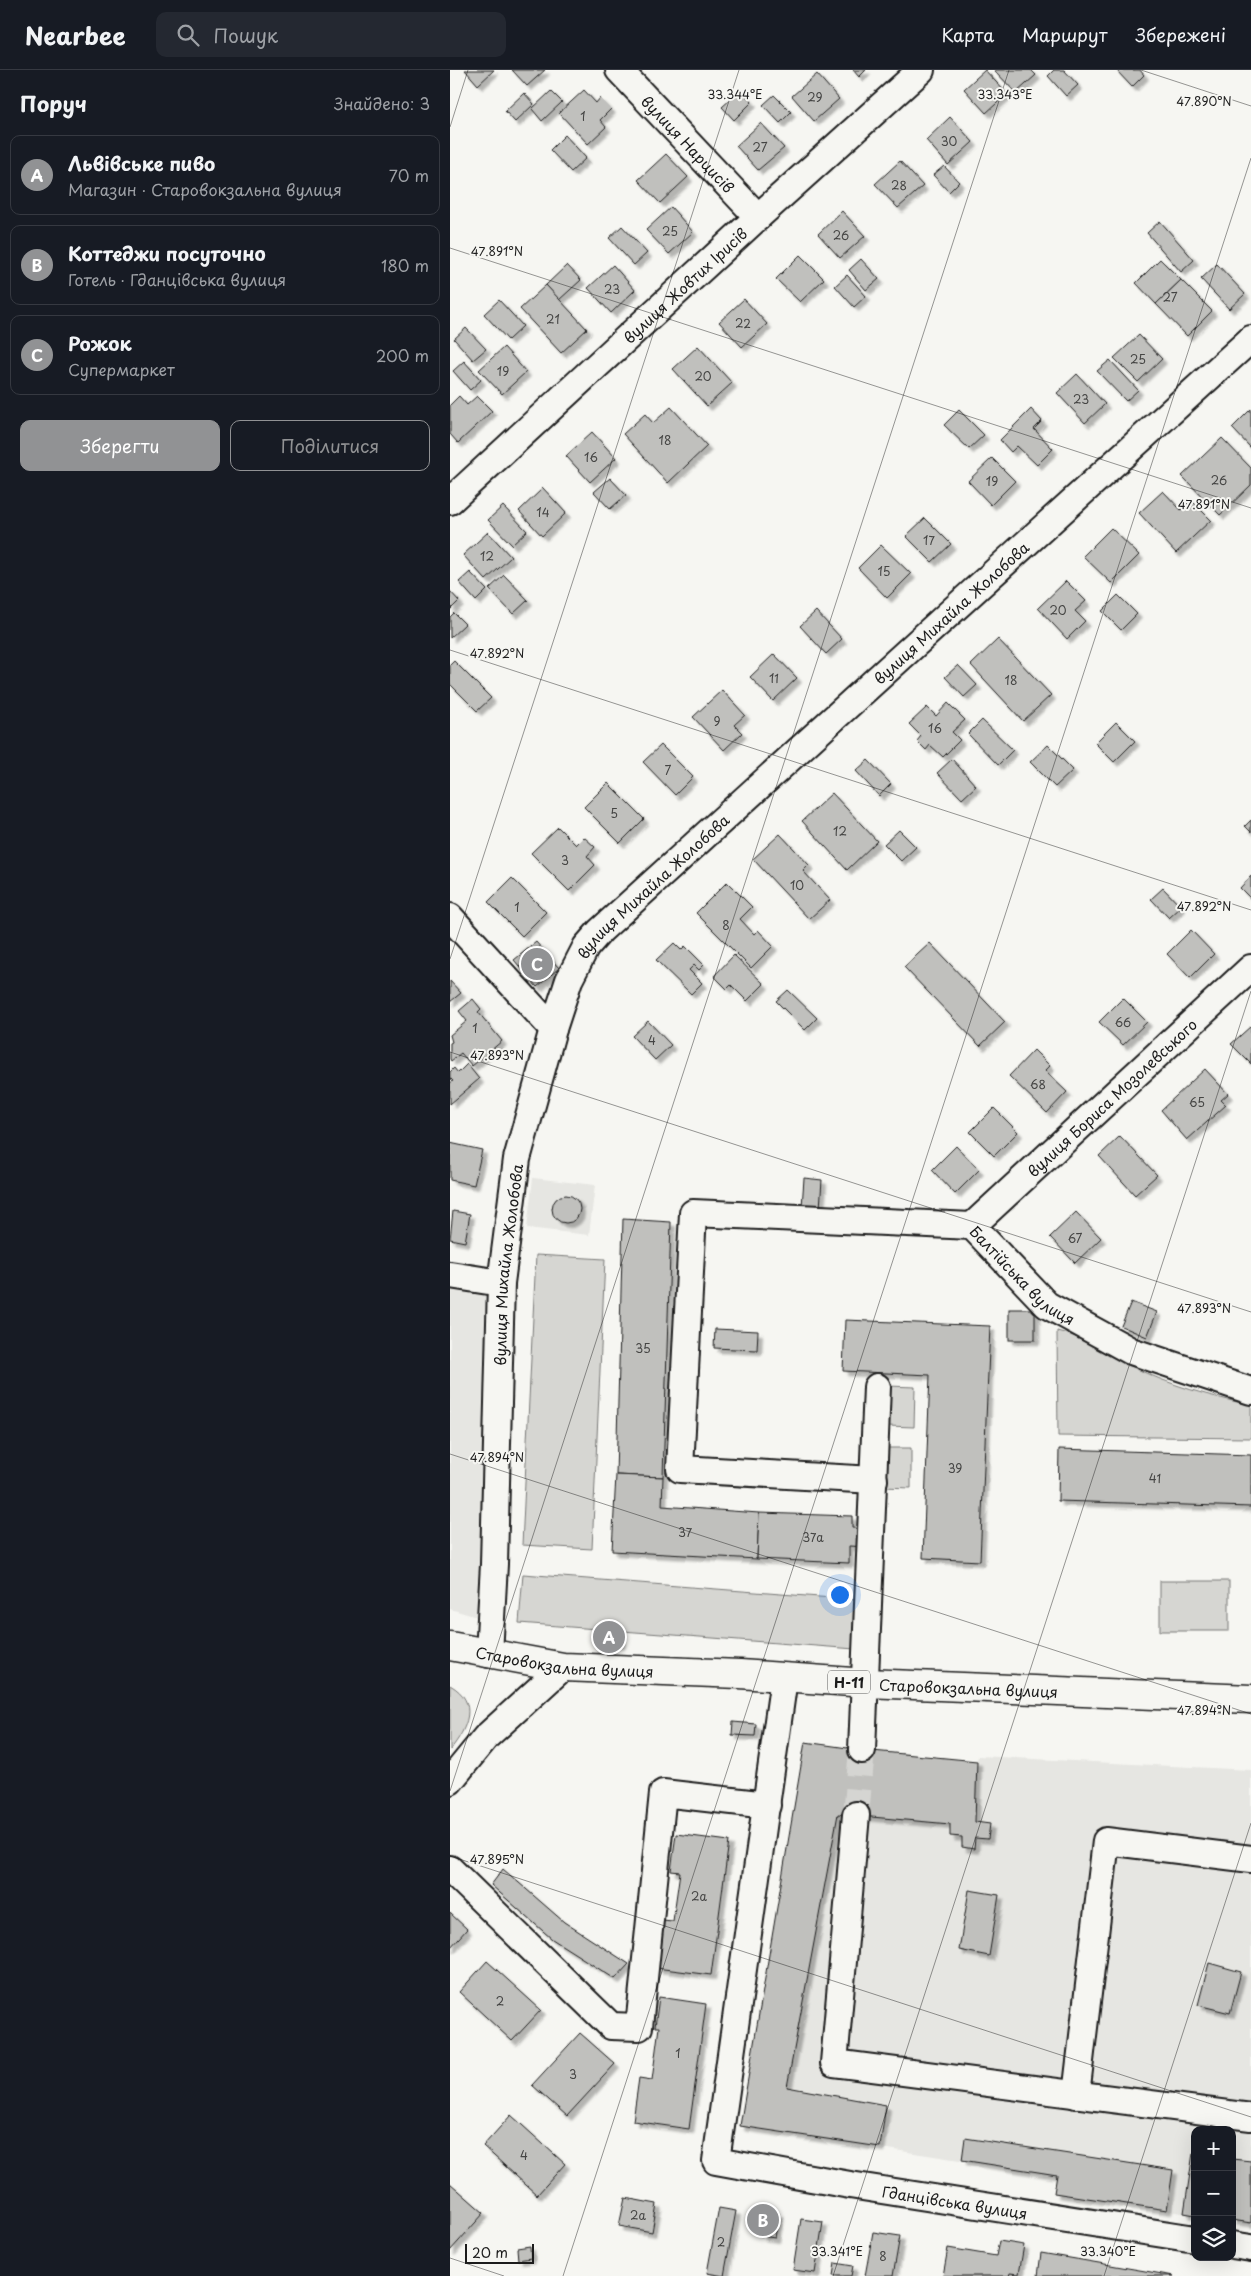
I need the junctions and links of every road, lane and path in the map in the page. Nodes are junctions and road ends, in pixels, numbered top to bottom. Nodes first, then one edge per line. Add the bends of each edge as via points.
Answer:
1 (619, 70) edge
2 (921, 70) edge
3 (758, 217) junction
4 (1251, 339) edge
5 (450, 501) edge
6 (450, 917) edge
7 (1251, 968) edge
8 (553, 1030) junction
9 (972, 1226) junction
10 (450, 1275) edge
11 (501, 1284) junction
12 (877, 1387) dead end
13 (1251, 1391) edge
14 (874, 1480) junction
15 (450, 1646) edge
16 (489, 1654) junction
17 (563, 1667) junction
18 (784, 1678) junction
19 (866, 1683) junction
20 (1251, 1700) edge
21 (862, 1750) tunnel mouth
22 (450, 1781) edge
23 (767, 1805) junction
24 (856, 1815) tunnel mouth
25 (1251, 1859) edge
26 (450, 1869) edge
27 (1076, 2095) junction
28 (1251, 2118) edge
29 (1191, 2238) edge
30 (1236, 2246) edge
31 (1251, 2248) edge

1 - 3 street, вулиця Нарцисів
2 - 3 street, вулиця Жовтих Ірисів
3 - 5 street, вулиця Жовтих Ірисів
4 - 8 street, вулиця Михайла Жолобова via 600,931 576,964
6 - 8 street
7 - 9 street, вулиця Бориса Мозолевського
8 - 11 street, вулиця Михайла Жолобова via 517,1159
9 - 13 street, Балтійська вулиця via 1047,1305 1131,1351
9 - 14 street, Балтійська вулиця via 693,1213 680,1469
10 - 11 street
11 - 16 street, вулиця Михайла Жолобова
12 - 14 street
14 - 19 street
15 - 16 main road, Старовокзальна вулиця / Н-11
16 - 17 main road, Старовокзальна вулиця / Н-11
17 - 18 main road, Старовокзальна вулиця / Н-11
17 - 22 street via 486,1737
18 - 19 main road, Старовокзальна вулиця / Н-11
18 - 23 street
19 - 20 main road, Старовокзальна вулиця / Н-11
19 - 21 street
23 - 26 street via 663,1793 639,2027 611,2026
23 - 29 street, Гданцівська вулиця via 716,2161
24 - 27 street via 834,2063
25 - 27 street via 1106,1841
27 - 28 street
30 - 31 street

